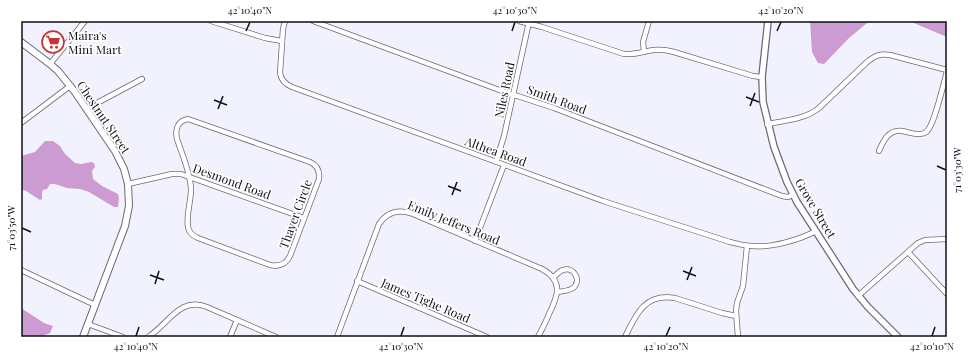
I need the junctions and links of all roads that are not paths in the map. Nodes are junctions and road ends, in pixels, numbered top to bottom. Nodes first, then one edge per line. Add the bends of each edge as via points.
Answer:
1 (86, 21) edge
2 (210, 21) edge
3 (285, 21) edge
4 (313, 21) edge
5 (519, 21) edge
6 (649, 21) edge
7 (768, 21) edge
8 (529, 22) edge
9 (282, 41) junction
10 (21, 42) edge
11 (644, 52) junction
12 (50, 64) junction
13 (947, 71) edge
14 (762, 77) junction
15 (142, 79) dead end
16 (70, 86) junction
17 (514, 94) junction
18 (87, 110) junction
19 (21, 123) edge
20 (768, 124) junction
21 (879, 151) dead end
22 (496, 162) junction
23 (504, 165) junction
24 (189, 176) junction
25 (128, 184) junction
26 (793, 195) junction
27 (304, 218) junction
28 (816, 231) junction
29 (947, 239) edge
30 (475, 241) junction
31 (747, 246) junction
32 (908, 252) junction
33 (21, 270) edge
34 (553, 278) junction
35 (358, 281) junction
36 (558, 292) junction
37 (947, 294) edge
38 (858, 296) junction
39 (95, 305) junction
40 (736, 316) junction
41 (237, 320) junction
42 (88, 324) junction
43 (83, 337) edge
44 (123, 337) edge
45 (148, 337) edge
46 (230, 337) edge
47 (276, 337) edge
48 (337, 337) edge
49 (487, 337) edge
50 (538, 337) edge
51 (625, 337) edge
52 (738, 337) edge
53 (898, 337) edge

1 - 12 street
2 - 9 street
3 - 9 street
4 - 17 street, Smith Road
5 - 8 street
6 - 11 street via 643,42
7 - 14 street, Grove Street
8 - 11 street via 624,54
8 - 17 street, Niles Road
9 - 22 street, Althea Road via 280,73 287,85
10 - 12 main road, Chestnut Street
11 - 14 street via 666,50
12 - 16 main road, Chestnut Street
13 - 20 street via 879,54 866,62 813,112
13 - 21 street via 928,131 920,134 895,131 885,139
14 - 20 street, Grove Street via 763,102
15 - 18 street
16 - 18 main road, Chestnut Street
16 - 19 street
17 - 22 street, Niles Road
17 - 26 street, Smith Road via 782,196
18 - 25 main road, Chestnut Street via 118,157
20 - 26 street, Grove Street via 776,154
22 - 23 street, Althea Road
23 - 30 street
23 - 31 street, Althea Road via 613,205
24 - 25 street, Desmond Road via 176,173
24 - 27 street, Desmond Road
24 - 27 street, Thayer Circle via 191,190 188,224 191,233 198,238 270,265 278,266 287,261
24 - 27 street, Thayer Circle via 176,133 180,122 185,120 315,164 319,176
25 - 39 main road, Chestnut Street via 126,222
26 - 28 street, Grove Street
28 - 31 street, Althea Road via 774,244
28 - 38 street, Grove Street
29 - 32 street via 921,241
30 - 34 street, Emily Jeffers Road via 542,269
30 - 35 street, Emily Jeffers Road via 410,212 392,212 379,224
31 - 40 street via 743,286
32 - 37 street
32 - 38 street
33 - 39 street
34 - 36 street
34 - 36 street via 566,269 576,275 577,282 573,288
35 - 48 street, Emily Jeffers Road
35 - 49 street, James Tighe Road
36 - 50 street
38 - 53 street, Grove Street
39 - 42 main road, Chestnut Street
40 - 51 street via 675,298 661,298 650,302 639,311
40 - 52 street
41 - 45 street via 204,306 187,306 178,310
41 - 46 street
41 - 47 street
42 - 43 main road, Chestnut Street
42 - 44 street

